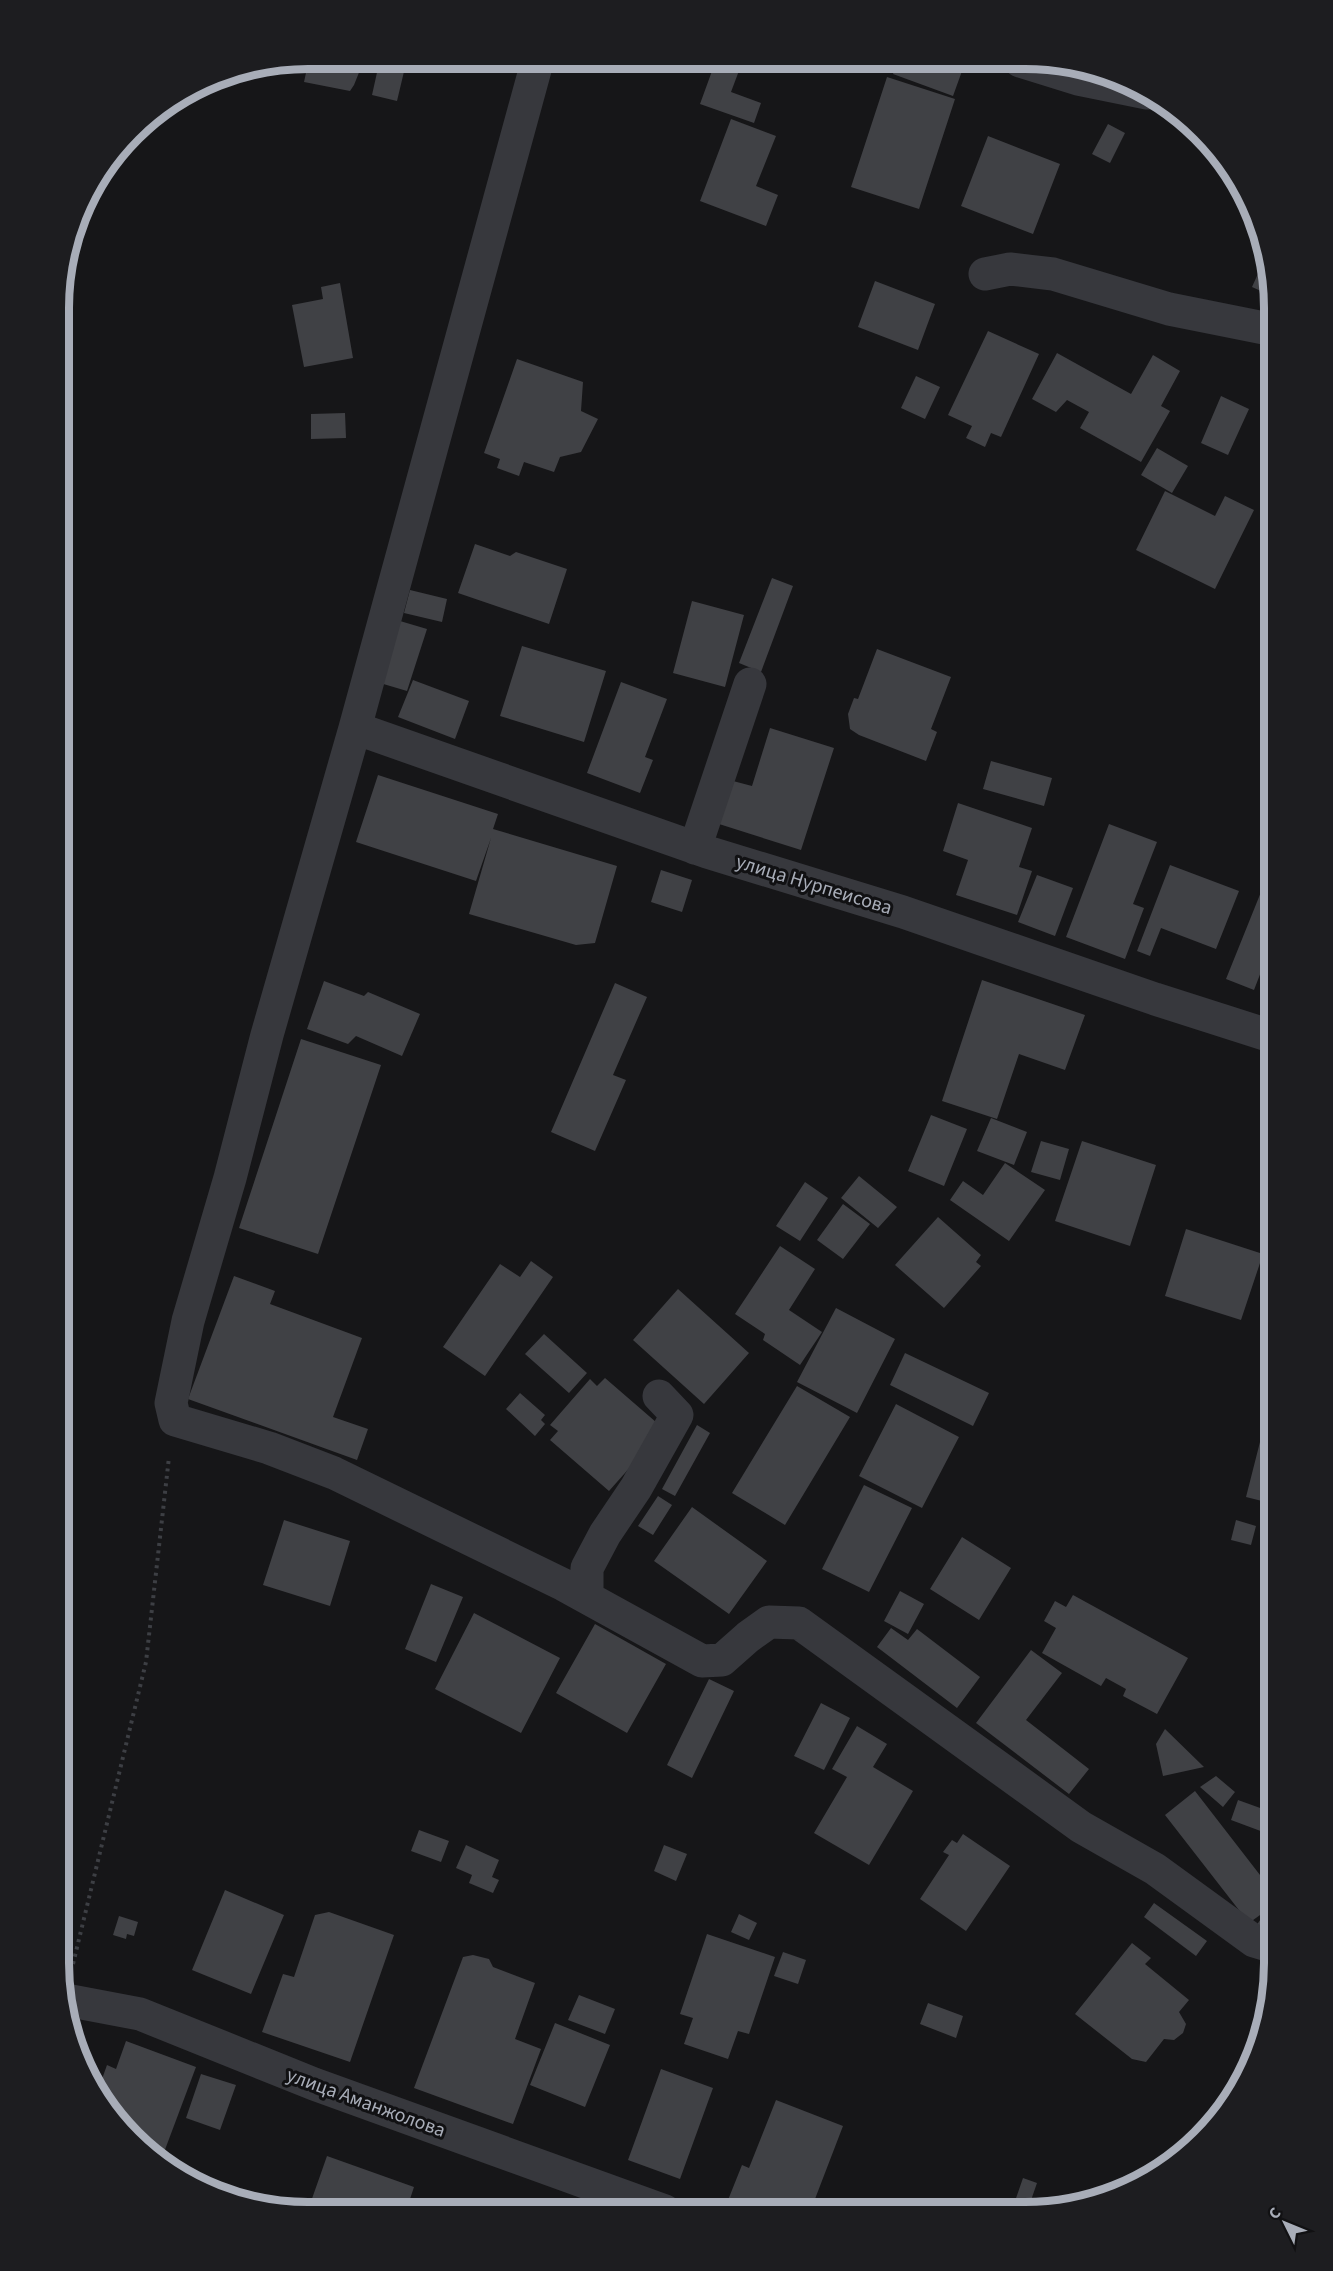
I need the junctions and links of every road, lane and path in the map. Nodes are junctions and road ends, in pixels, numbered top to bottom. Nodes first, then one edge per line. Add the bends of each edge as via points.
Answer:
1 (535, 69) edge
2 (1051, 71) edge
3 (1114, 86) edge
4 (985, 274) dead end
5 (1264, 328) edge
6 (750, 684) dead end
7 (355, 728) junction
8 (695, 848) junction
9 (1264, 1033) edge
10 (659, 1396) dead end
11 (175, 1420) junction
12 (587, 1597) junction
13 (1264, 1944) edge
14 (70, 1979) edge
15 (71, 1988) edge
16 (640, 2202) edge

1 - 7 street
2 - 3 street
4 - 5 street via 1011,269 1053,274 1169,309
6 - 8 street
7 - 8 street, улица Нурпеисова
7 - 11 street via 188,1322 171,1403
8 - 9 street, улица Нурпеисова via 903,912
10 - 12 street via 677,1415 587,1568
11 - 12 street via 269,1448 334,1473
11 - 14 path via 146,1662
12 - 13 street via 702,1660 722,1660 769,1622 799,1623 1081,1827 1155,1869 1254,1941
15 - 16 street, улица Аманжолова via 314,2084

